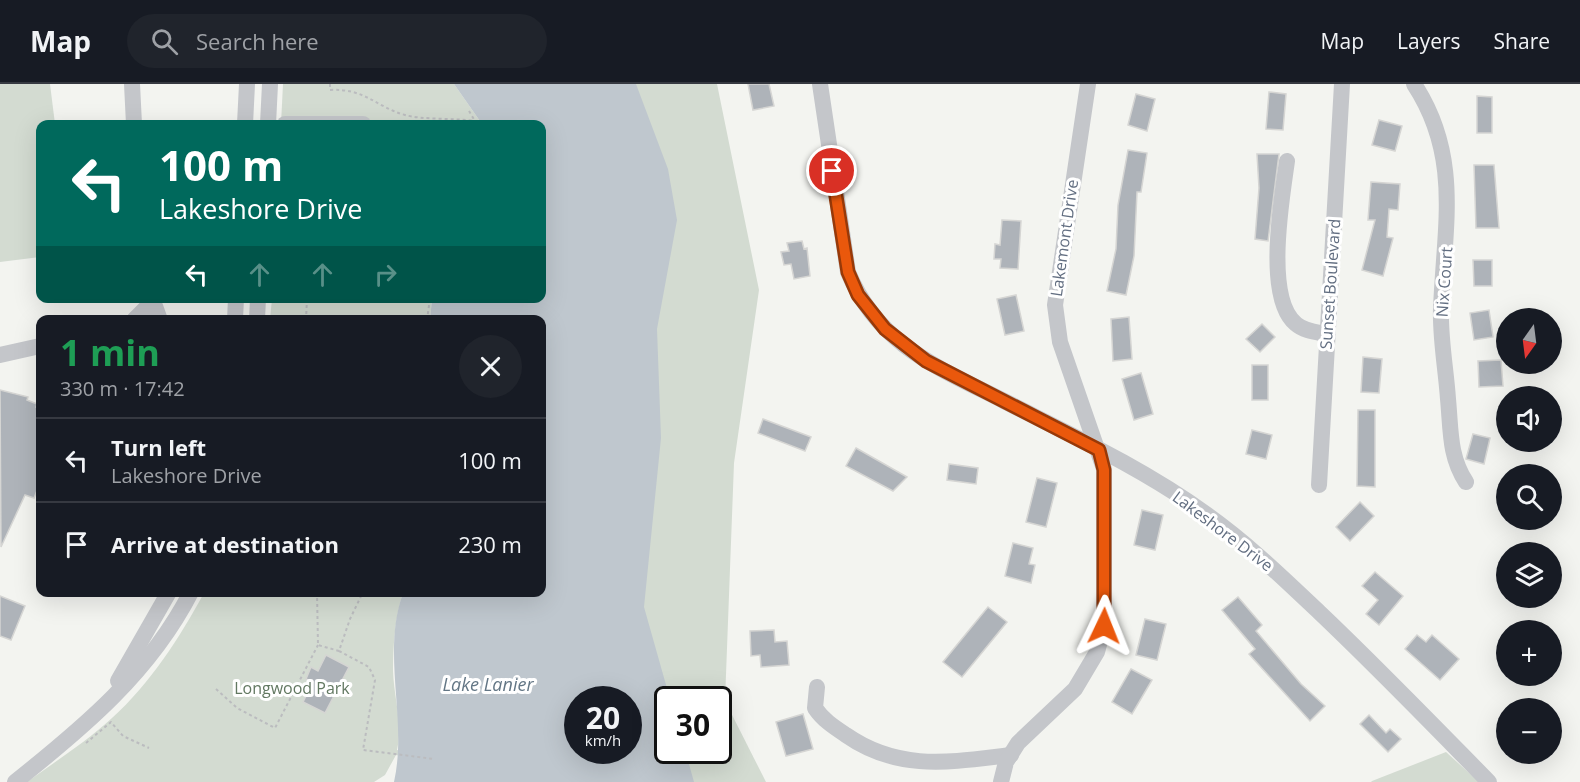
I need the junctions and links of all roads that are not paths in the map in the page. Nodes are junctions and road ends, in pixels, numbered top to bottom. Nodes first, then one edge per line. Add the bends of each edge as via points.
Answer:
1 (132, 84) edge
2 (247, 84) edge
3 (270, 84) edge
4 (820, 84) edge
5 (1088, 84) edge
6 (1342, 84) edge
7 (1414, 84) edge
8 (134, 120) edge
9 (245, 120) edge
10 (268, 120) edge
11 (1287, 161) dead end
12 (147, 303) edge
13 (138, 315) edge
14 (1326, 334) junction
15 (36, 347) edge
16 (0, 355) edge
17 (1099, 450) junction
18 (1466, 482) dead end
19 (1319, 485) dead end
20 (166, 597) edge
21 (187, 597) edge
22 (817, 687) dead end
23 (99, 713) junction
24 (1011, 755) junction
25 (15, 782) edge
26 (1001, 782) edge
27 (1489, 782) edge

1 - 8 street
2 - 9 street
3 - 10 street
4 - 17 street, Lakeshore Drive via 848,272 870,313 902,345 926,361
5 - 17 street, Lakemont Drive via 1055,305 1060,342
6 - 14 street, Sunset Boulevard
7 - 18 street, Nix Court via 1436,124 1447,178 1442,348 1450,443 1457,468
11 - 14 street via 1278,252 1284,309 1296,324
12 - 13 street
14 - 19 street, Sunset Boulevard
15 - 16 street
17 - 24 street, Lakemont Drive via 1104,470 1105,600 1097,652 1075,689 1018,743
17 - 27 street, Lakeshore Drive via 1207,514 1275,570
20 - 23 street
21 - 23 street via 144,664
22 - 24 street via 815,708 822,718 877,753 916,762
23 - 25 street
24 - 26 street, Lakemont Drive

